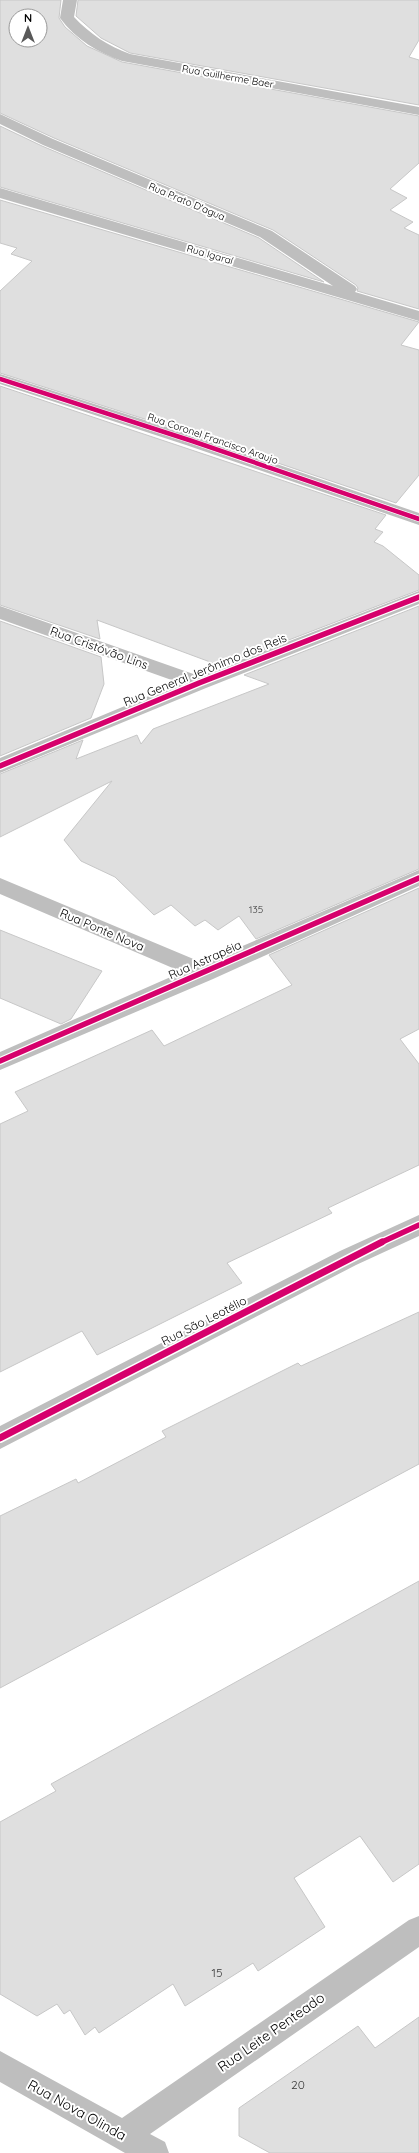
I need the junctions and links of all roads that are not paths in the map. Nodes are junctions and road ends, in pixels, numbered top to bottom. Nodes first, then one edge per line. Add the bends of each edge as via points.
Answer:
1 (70, 0) edge
2 (419, 111) edge
3 (0, 118) edge
4 (0, 193) edge
5 (365, 300) junction
6 (419, 316) edge
7 (0, 379) edge
8 (419, 519) edge
9 (419, 597) edge
10 (0, 612) edge
11 (199, 683) junction
12 (0, 766) edge
13 (419, 878) edge
14 (0, 886) edge
15 (205, 973) junction
16 (0, 1061) edge
17 (419, 1225) edge
18 (0, 1438) edge
19 (419, 1930) edge
20 (0, 2066) edge
21 (123, 2135) junction
22 (154, 2153) edge

1 - 2 street, Rua Guilherme Baer via 67,18 78,31 100,47 127,58
3 - 5 street, Rua Prato D'agua via 48,142 266,234
4 - 5 street, Rua Igaraí
5 - 6 street, Rua Igaraí
7 - 8 street, Rua Coronel Francisco Araujo via 192,441
9 - 11 street, Rua General Jerônimo dos Reis
10 - 11 street, Rua Cristóvão Lins
11 - 12 street, Rua General Jerônimo dos Reis
13 - 15 street, Rua Astrapéia
14 - 15 street, Rua Ponte Nova
15 - 16 street, Rua Astrapéia
17 - 18 street, Rua São Leotélio via 341,1262
19 - 21 street, Rua Leite Penteado
20 - 21 street, Rua Nova Olinda
21 - 22 street, Rua Nova Olinda

